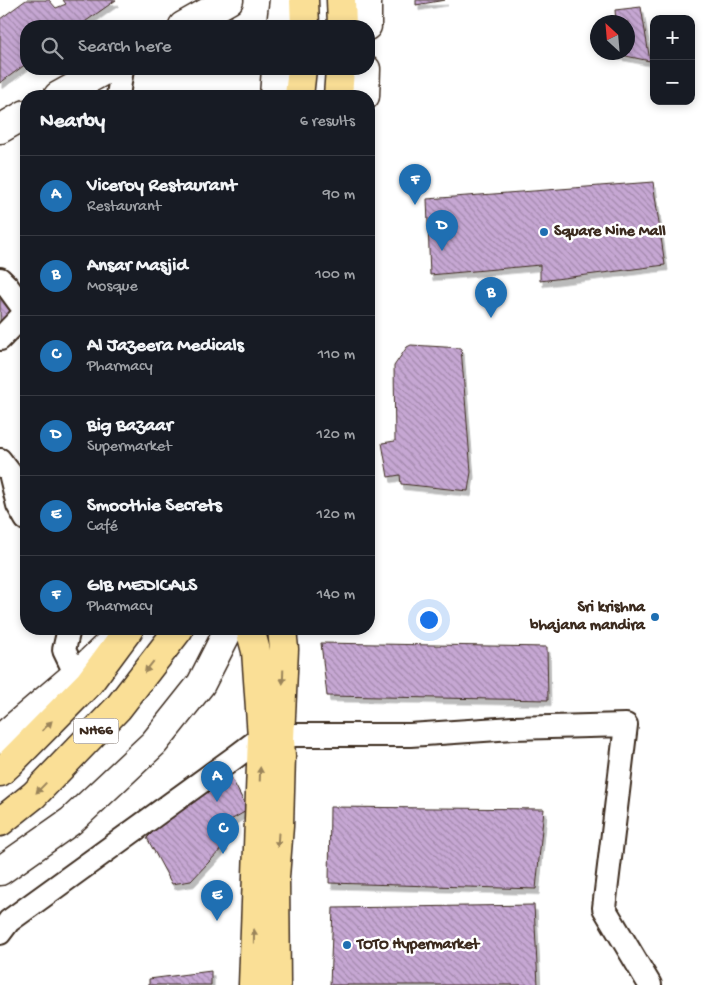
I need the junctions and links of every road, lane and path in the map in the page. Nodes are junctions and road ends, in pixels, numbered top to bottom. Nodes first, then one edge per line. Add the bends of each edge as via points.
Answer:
1 (229, 0) edge
2 (284, 0) edge
3 (304, 0) edge
4 (341, 0) edge
5 (367, 0) edge
6 (194, 20) edge
7 (282, 20) edge
8 (305, 20) edge
9 (342, 20) edge
10 (367, 20) edge
11 (96, 75) edge
12 (121, 75) edge
13 (276, 75) edge
14 (301, 75) edge
15 (340, 75) edge
16 (366, 75) edge
17 (69, 90) edge
18 (119, 90) edge
19 (274, 90) edge
20 (300, 90) edge
21 (338, 90) edge
22 (365, 90) edge
23 (20, 117) edge
24 (0, 129) edge
25 (0, 279) edge
26 (20, 304) edge
27 (20, 318) edge
28 (0, 339) edge
29 (0, 460) edge
30 (20, 508) edge
31 (68, 635) edge
32 (118, 635) edge
33 (124, 635) edge
34 (174, 635) edge
35 (226, 635) edge
36 (252, 635) edge
37 (283, 635) edge
38 (76, 675) junction
39 (274, 737) junction
40 (0, 738) edge
41 (0, 772) edge
42 (0, 822) edge
43 (0, 871) edge
44 (0, 934) edge
45 (253, 985) edge
46 (276, 985) edge
47 (650, 985) edge

1 - 6 street
2 - 7 street
3 - 8 main road
4 - 9 main road
5 - 10 street
11 - 17 street
12 - 18 street
13 - 19 street
14 - 20 main road
15 - 21 main road
16 - 22 street
23 - 24 street
25 - 26 street
27 - 28 street
29 - 30 street via 10,473
31 - 38 street via 64,650
32 - 38 street
41 -> 33 main road, NH66 via 89,683
34 -> 42 main road, NH66 via 118,708 34,795
35 - 43 street via 201,684 154,743 71,821
36 - 39 main road
37 -> 39 main road via 284,649
38 - 40 street
39 - 44 street via 234,758 9,921
45 -> 39 main road
39 -> 46 main road via 281,756 275,877
39 - 47 street via 626,726 604,908

